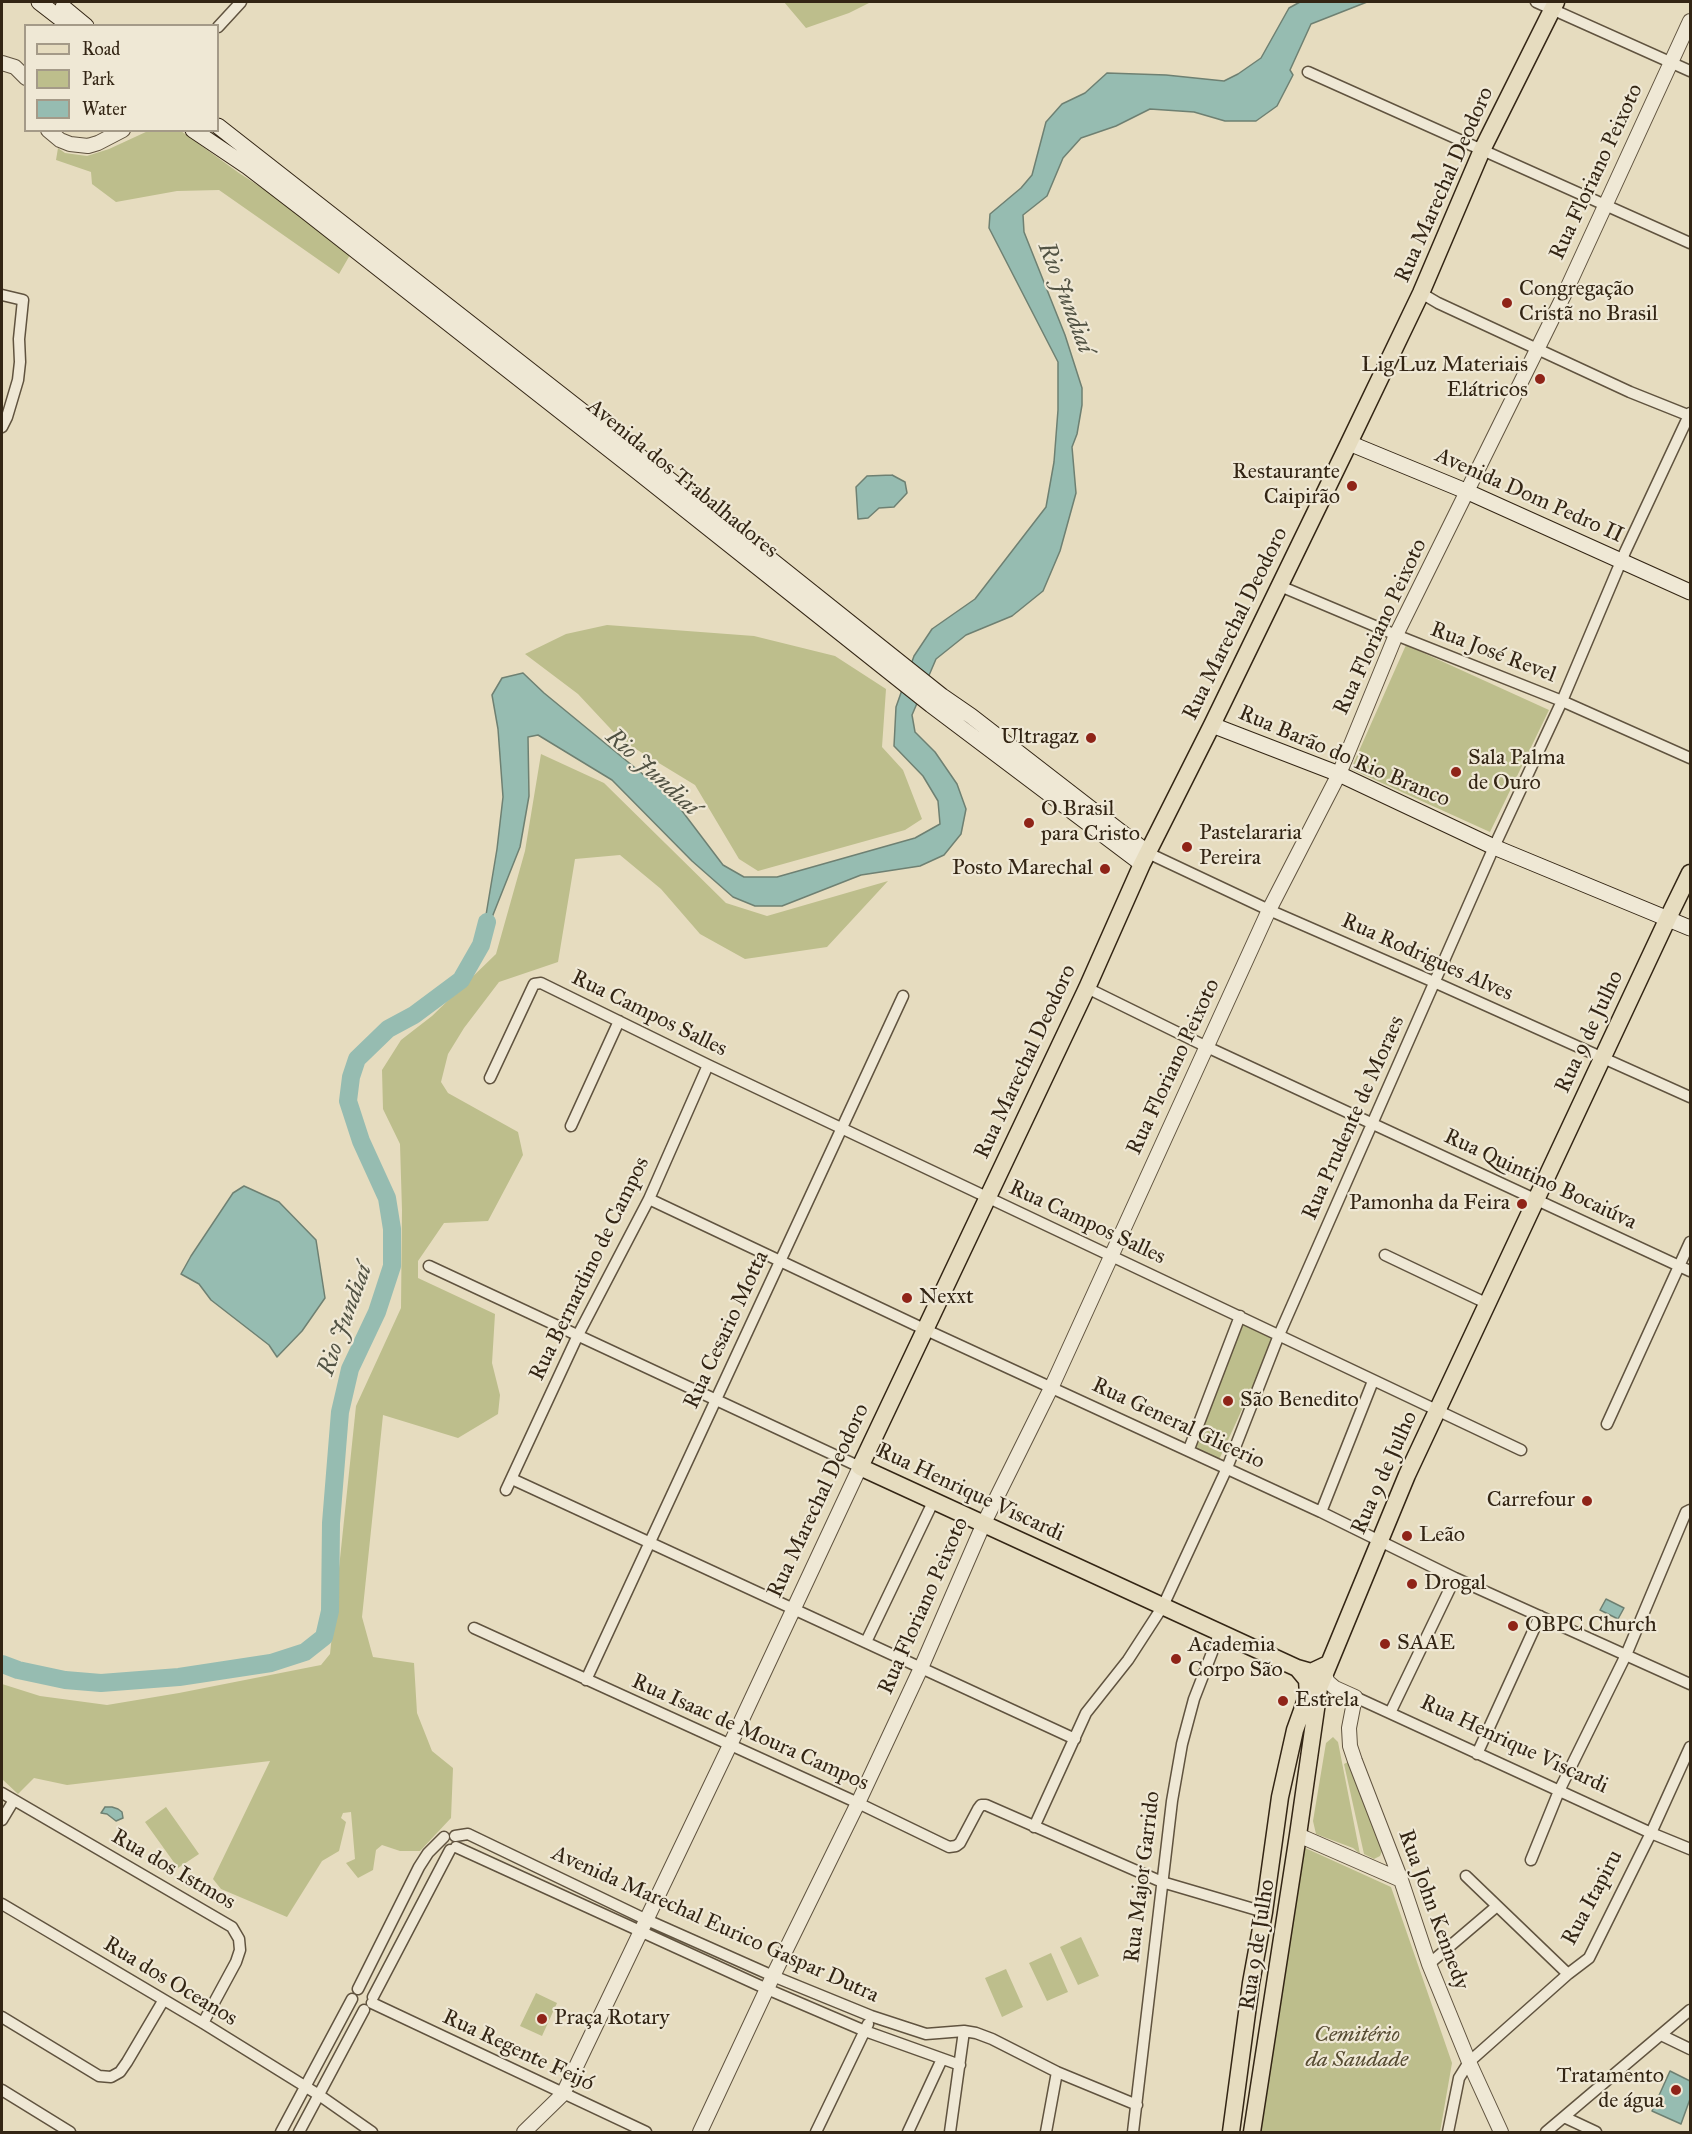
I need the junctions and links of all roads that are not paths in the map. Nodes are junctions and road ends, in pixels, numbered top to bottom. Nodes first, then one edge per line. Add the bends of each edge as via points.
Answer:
1 (241, 2) edge
2 (1536, 2) edge
3 (46, 3) edge
4 (1555, 5) edge
5 (1690, 21) edge
6 (68, 24) edge
7 (83, 24) edge
8 (219, 26) edge
9 (1671, 62) junction
10 (2, 63) edge
11 (1690, 71) edge
12 (1308, 72) dead end
13 (24, 76) edge
14 (219, 127) edge
15 (50, 132) edge
16 (119, 132) edge
17 (196, 132) edge
18 (1482, 150) junction
19 (1605, 206) junction
20 (1690, 243) edge
21 (1421, 293) junction
22 (2, 295) edge
23 (1537, 349) junction
24 (1690, 415) edge
25 (2, 427) edge
26 (1349, 443) junction
27 (1468, 492) junction
28 (1621, 562) junction
29 (1280, 586) junction
30 (1690, 592) edge
31 (1396, 635) junction
32 (887, 660) junction
33 (1562, 701) junction
34 (1212, 725) junction
35 (1690, 758) edge
36 (1339, 774) junction
37 (1494, 848) junction
38 (1145, 859) junction
39 (1690, 873) edge
40 (1269, 910) junction
41 (1668, 918) junction
42 (1690, 928) edge
43 (1434, 982) junction
44 (1087, 988) junction
45 (903, 996) dead end
46 (619, 1021) junction
47 (1207, 1047) junction
48 (1603, 1056) junction
49 (708, 1065) junction
50 (490, 1078) dead end
51 (1690, 1097) edge
52 (1372, 1125) junction
53 (571, 1126) dead end
54 (843, 1128) junction
55 (987, 1198) junction
56 (649, 1199) junction
57 (1537, 1200) junction
58 (1690, 1242) edge
59 (1111, 1254) junction
60 (1385, 1255) dead end
61 (780, 1262) junction
62 (1680, 1265) junction
63 (429, 1266) dead end
64 (1690, 1271) edge
65 (1488, 1304) junction
66 (1240, 1316) junction
67 (924, 1329) junction
68 (578, 1335) junction
69 (1279, 1335) junction
70 (1373, 1381) junction
71 (1052, 1386) junction
72 (716, 1399) junction
73 (1437, 1410) junction
74 (1607, 1424) dead end
75 (1189, 1449) junction
76 (1521, 1450) dead end
77 (860, 1467) junction
78 (1227, 1468) junction
79 (512, 1479) junction
80 (506, 1490) dead end
81 (933, 1500) junction
82 (1690, 1510) edge
83 (1321, 1512) junction
84 (984, 1523) junction
85 (1380, 1540) junction
86 (650, 1544) junction
87 (1455, 1578) junction
88 (1163, 1606) junction
89 (794, 1608) junction
90 (1540, 1616) junction
91 (474, 1628) dead end
92 (1220, 1632) junction
93 (866, 1642) junction
94 (1626, 1655) junction
95 (921, 1668) junction
96 (1297, 1668) junction
97 (586, 1680) junction
98 (1323, 1682) junction
99 (1690, 1684) edge
100 (1355, 1697) junction
101 (1390, 1713) junction
102 (1075, 1739) junction
103 (730, 1745) junction
104 (1290, 1745) junction
105 (1690, 1747) edge
106 (1478, 1754) junction
107 (1559, 1791) junction
108 (2, 1793) edge
109 (14, 1800) junction
110 (858, 1803) junction
111 (2, 1820) edge
112 (1034, 1827) junction
113 (1651, 1833) junction
114 (1298, 1835) junction
115 (475, 1837) junction
116 (451, 1842) junction
117 (1690, 1849) edge
118 (1389, 1850) junction
119 (468, 1852) junction
120 (1531, 1860) dead end
121 (1368, 1866) junction
122 (553, 1875) junction
123 (1466, 1876) dead end
124 (1401, 1880) junction
125 (1162, 1882) junction
126 (547, 1887) junction
127 (2, 1904) edge
128 (1497, 1906) junction
129 (1264, 1912) junction
130 (644, 1925) junction
131 (1429, 1964) junction
132 (1568, 1974) junction
133 (773, 1976) junction
134 (767, 1989) junction
135 (355, 1994) junction
136 (163, 2001) junction
137 (370, 2003) junction
138 (1690, 2010) edge
139 (871, 2016) junction
140 (2, 2017) edge
141 (203, 2023) junction
142 (865, 2031) junction
143 (964, 2031) junction
144 (1661, 2035) junction
145 (1690, 2049) edge
146 (942, 2060) junction
147 (1469, 2062) junction
148 (960, 2065) junction
149 (1057, 2072) junction
150 (305, 2086) junction
151 (2, 2090) edge
152 (563, 2094) junction
153 (319, 2095) junction
154 (1137, 2105) junction
155 (1564, 2116) junction
156 (70, 2133) edge
157 (281, 2133) edge
158 (299, 2133) edge
159 (372, 2133) edge
160 (524, 2133) edge
161 (646, 2133) edge
162 (700, 2133) edge
163 (816, 2133) edge
164 (908, 2133) edge
165 (950, 2133) edge
166 (1046, 2133) edge
167 (1133, 2133) edge
168 (1231, 2133) edge
169 (1252, 2133) edge
170 (1448, 2133) edge
171 (1501, 2133) edge
172 (1546, 2133) edge
173 (1596, 2133) edge

1 - 8 street
2 - 4 street
3 - 6 main road
3 - 7 main road
4 - 9 street
4 - 18 main road, Rua Marechal Deodoro
5 - 9 street, Rua Floriano Peixoto
9 - 11 street
9 - 19 street, Rua Floriano Peixoto
10 - 13 street via 15,67
12 - 18 street
14 - 32 main road, Avenida dos Trabalhadores
15 - 16 street via 70,144 88,146
17 - 32 main road, Avenida dos Trabalhadores via 248,167
18 - 19 street
18 - 21 main road, Rua Marechal Deodoro
19 - 20 street
19 - 23 street, Rua Floriano Peixoto
21 - 23 street
21 - 26 main road, Rua Marechal Deodoro
22 - 25 street via 23,300 18,380
23 - 24 street
23 - 27 street, Rua Floriano Peixoto
24 - 28 street, Rua Prudente de Moraes
26 - 27 main road, Avenida Dom Pedro II
26 - 29 main road, Rua Marechal Deodoro
27 - 28 main road, Avenida Dom Pedro II
27 - 31 street, Rua Floriano Peixoto
28 - 30 main road, Avenida Dom Pedro II
28 - 33 street, Rua Prudente de Moraes
29 - 31 street, Rua José Revel
29 - 34 main road, Rua Marechal Deodoro
31 - 33 street, Rua José Revel
31 - 36 street, Rua Floriano Peixoto
32 - 38 main road, Avenida dos Trabalhadores via 937,700 971,716
33 - 35 street, Rua José Revel
33 - 37 street, Rua Prudente de Moraes
34 - 36 main road, Rua Barão do Rio Branco
34 - 38 main road, Rua Marechal Deodoro
36 - 37 main road, Rua Barão do Rio Branco
36 - 40 street, Rua Floriano Peixoto
37 - 41 main road, Rua Barão do Rio Branco
37 - 43 street, Rua Prudente de Moraes
38 - 40 street, Rua Rodrigues Alves
38 - 44 main road, Rua Marechal Deodoro
39 - 41 main road, Rua 9 de Julho
40 - 43 street, Rua Rodrigues Alves
40 - 47 street, Rua Floriano Peixoto
41 - 42 main road, Rua Barão do Rio Branco
41 - 48 main road, Rua 9 de Julho
43 - 48 street, Rua Rodrigues Alves
43 - 52 street, Rua Prudente de Moraes
44 - 47 street, Rua Quintino Bocaiúva
44 - 55 main road, Rua Marechal Deodoro
45 - 54 street, Rua Cesario Motta
46 - 49 street, Rua Campos Salles
46 - 50 street, Rua Campos Salles via 541,983 534,984
46 - 53 street
47 - 52 street, Rua Quintino Bocaiúva
47 - 59 street, Rua Floriano Peixoto
48 - 51 street, Rua Rodrigues Alves
48 - 57 main road, Rua 9 de Julho
49 - 54 street, Rua Campos Salles
49 - 56 street, Rua Bernardino de Campos
52 - 57 street, Rua Quintino Bocaiúva
52 - 69 street, Rua Prudente de Moraes
54 - 55 street, Rua Campos Salles
54 - 61 street, Rua Cesario Motta
55 - 59 street, Rua Campos Salles
55 - 67 main road, Rua Marechal Deodoro
56 - 61 street, Rua General Glicerio
56 - 68 street, Rua Bernardino de Campos
57 - 62 street, Rua Quintino Bocaiúva
57 - 65 main road, Rua 9 de Julho
58 - 62 street
59 - 66 street, Rua Campos Salles
59 - 71 street, Rua Floriano Peixoto
60 - 65 street
61 - 67 street, Rua General Glicerio
61 - 72 street, Rua Cesario Motta
62 - 64 street, Rua Quintino Bocaiúva
62 - 74 street
63 - 68 street, Rua Henrique Viscardi
65 - 73 main road, Rua 9 de Julho
66 - 69 street, Rua Campos Salles
66 - 75 street
67 - 71 street, Rua General Glicerio
67 - 77 main road, Rua Marechal Deodoro
68 - 72 street, Rua Henrique Viscardi
68 - 79 street, Rua Bernardino de Campos
69 - 70 street, Rua Campos Salles
69 - 78 street, Rua Prudente de Moraes
70 - 73 street, Rua Campos Salles
70 - 83 street
71 - 75 street, Rua General Glicerio
71 - 84 street, Rua Floriano Peixoto
72 - 77 street, Rua Henrique Viscardi
72 - 86 street, Rua Cesario Motta
73 - 76 street, Rua Campos Salles
73 - 85 main road, Rua 9 de Julho
75 - 78 street, Rua General Glicerio
77 - 81 main road, Rua Henrique Viscardi
77 - 89 street, Rua Marechal Deodoro
78 - 83 street, Rua General Glicerio
78 - 88 street, Rua Prudente de Moraes
79 - 80 street, Rua Bernardino de Campos
79 - 86 street
81 - 84 main road, Rua Henrique Viscardi
81 - 93 street
82 - 94 street
83 - 85 street, Rua General Glicerio
84 - 88 main road, Rua Henrique Viscardi
84 - 95 street, Rua Floriano Peixoto
85 - 87 street, Rua General Glicerio
85 - 98 main road, Rua 9 de Julho
86 - 89 street
86 - 97 street, Rua Cesario Motta
87 - 90 street, Rua General Glicerio
87 - 101 street
88 - 92 main road, Rua Henrique Viscardi
88 - 102 street, Rua Prudente de Moraes via 1128,1660 1086,1713
89 - 93 street
89 - 103 street, Rua Marechal Deodoro
90 - 94 street, Rua General Glicerio
90 - 106 street
91 - 97 street, Rua Isaac de Moura Campos
92 - 96 main road, Rua Henrique Viscardi
92 - 125 street, Rua Major Garrido via 1194,1699 1182,1744
93 - 95 street
94 - 99 street, Rua General Glicerio
94 - 107 street
95 - 102 street
95 - 110 street, Rua Floriano Peixoto
96 - 98 main road via 1311,1672
96 - 98 main road via 1307,1680
97 - 103 street, Rua Isaac de Moura Campos
98 - 100 street, Rua Henrique Viscardi
98 - 104 main road, Rua 9 de Julho
98 - 114 main road, Rua 9 de Julho
100 - 101 street, Rua Henrique Viscardi
100 - 118 street, Rua John Kennedy via 1350,1746
101 - 106 street, Rua Henrique Viscardi
102 - 112 street, Rua Prudente de Moraes
103 - 110 street, Rua Isaac de Moura Campos
103 - 130 street, Rua Marechal Deodoro
104 - 114 main road via 1295,1766 1286,1815 1290,1830
104 - 129 main road, Rua 9 de Julho
105 - 113 street, Rua Itapiru
106 - 107 street, Rua Henrique Viscardi
107 - 113 street, Rua Henrique Viscardi
107 - 120 street
108 - 109 street, Rua dos Istmos
109 - 111 street
109 - 141 street, Rua dos Istmos via 232,1927 240,1950
110 - 112 street, Rua Isaac de Moura Campos via 949,1847 960,1843 981,1805
110 - 133 street, Rua Floriano Peixoto
112 - 125 street
113 - 117 street, Rua Henrique Viscardi
113 - 132 street, Rua Itapiru via 1589,1959
114 - 121 street
114 - 169 main road, Rua 9 de Julho
115 - 116 street, Avenida Marechal Eurico Gaspar Dutra via 468,1834
115 - 119 street
115 - 122 street, Avenida Marechal Eurico Gaspar Dutra
116 - 119 street, Avenida Marechal Eurico Gaspar Dutra
116 - 135 street via 428,1853 419,1867
116 - 137 street
118 - 121 street via 1380,1864
118 - 124 street, Rua John Kennedy
119 - 126 street, Avenida Marechal Eurico Gaspar Dutra
121 - 124 street
122 - 126 street
122 - 130 street, Avenida Marechal Eurico Gaspar Dutra
123 - 128 street
124 - 131 street, Rua John Kennedy
125 - 129 street
125 - 154 street, Rua Major Garrido
126 - 130 street, Avenida Marechal Eurico Gaspar Dutra
127 - 136 street, Rua dos Oceanos
128 - 131 street
128 - 132 street
129 - 168 main road, Rua 9 de Julho
130 - 133 street, Avenida Marechal Eurico Gaspar Dutra
130 - 134 street, Avenida Marechal Eurico Gaspar Dutra
130 - 152 street, Rua Marechal Deodoro
131 - 147 street, Rua John Kennedy
132 - 147 street, Rua Itapiru
133 - 134 street, Rua Floriano Peixoto
133 - 139 street, Avenida Marechal Eurico Gaspar Dutra
134 - 142 street, Avenida Marechal Eurico Gaspar Dutra
134 - 162 street, Rua Floriano Peixoto
135 - 137 street, Rua Regente Feijó via 368,1990
135 - 137 street via 353,2005 358,2009
135 - 150 street
136 - 140 street via 127,2062 111,2077 99,2076
136 - 141 street, Rua dos Oceanos
137 - 152 street, Rua Regente Feijó
137 - 153 street
138 - 144 street
139 - 142 street
139 - 143 street, Avenida Marechal Eurico Gaspar Dutra via 926,2034
141 - 150 street, Rua dos Oceanos
142 - 146 street, Avenida Marechal Eurico Gaspar Dutra
142 - 163 street
143 - 148 street
143 - 149 street via 992,2039
144 - 145 street
144 - 155 street
146 - 148 street, Avenida Marechal Eurico Gaspar Dutra
146 - 164 street
147 - 170 street, Rua Itapiru via 1459,2078
147 - 171 street, Rua John Kennedy
148 - 165 street
149 - 154 street
149 - 166 street
150 - 153 street, Rua dos Oceanos
150 - 157 street
151 - 156 street
152 - 160 street, Rua Marechal Deodoro
152 - 161 street, Rua Regente Feijó
153 - 158 street
153 - 159 street, Rua dos Oceanos
154 - 167 street, Rua Major Garrido
155 - 172 street
155 - 173 street

